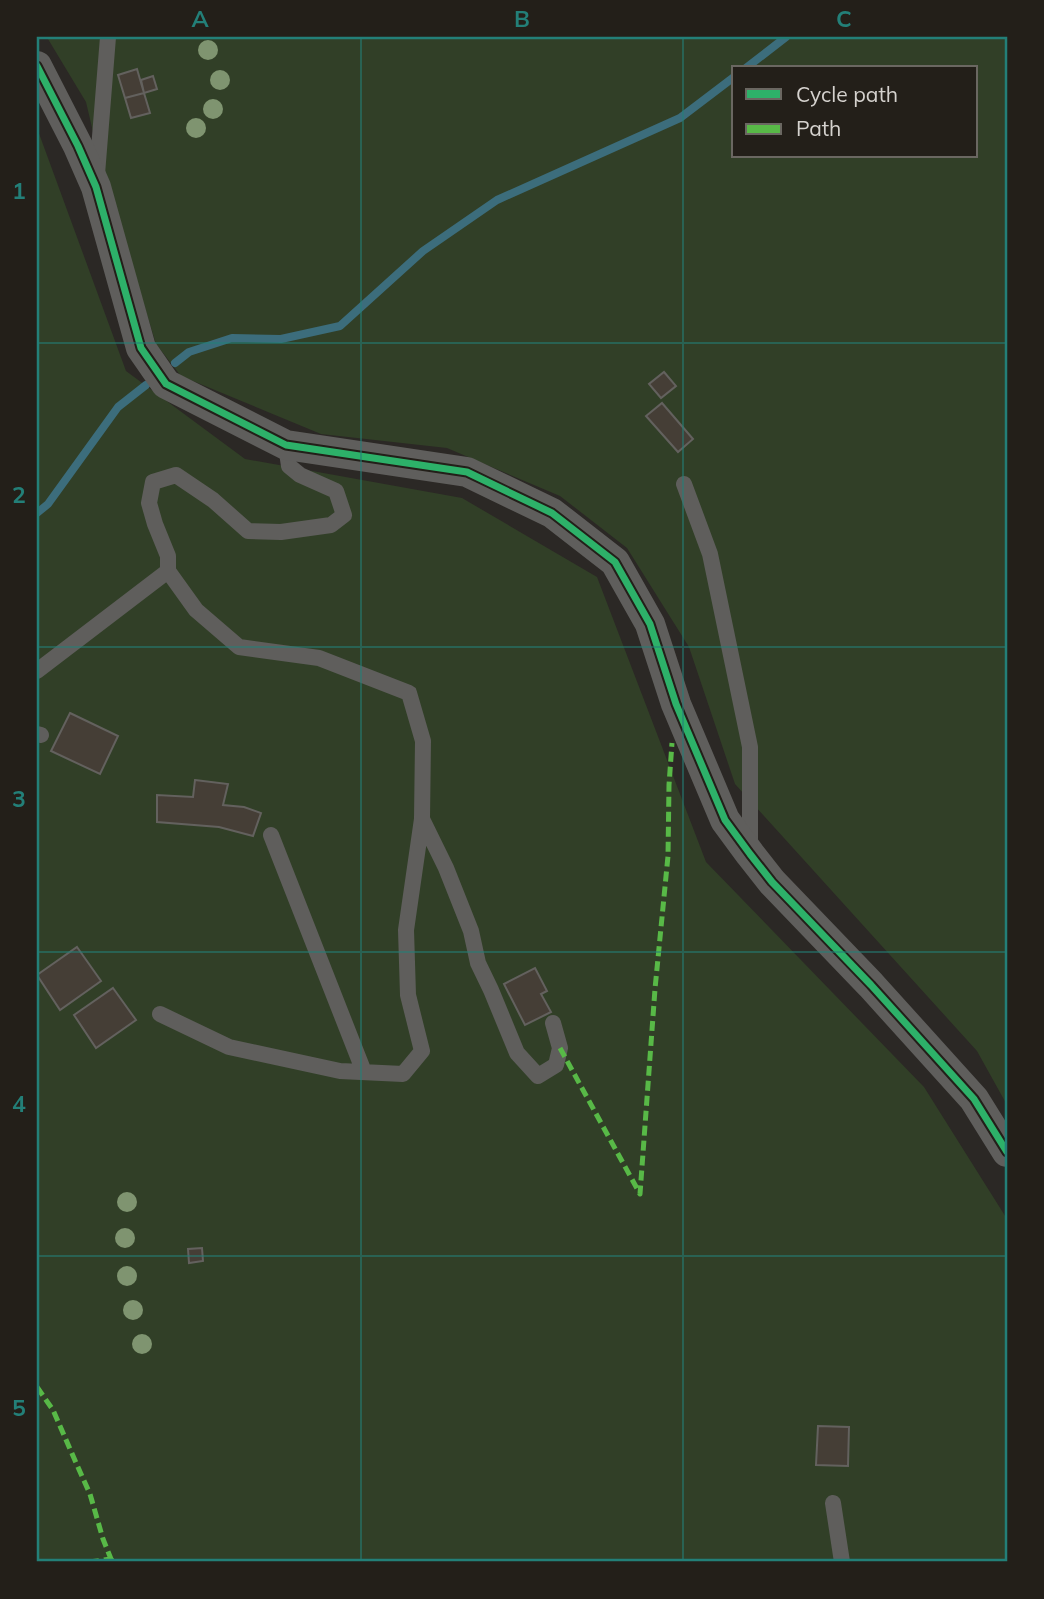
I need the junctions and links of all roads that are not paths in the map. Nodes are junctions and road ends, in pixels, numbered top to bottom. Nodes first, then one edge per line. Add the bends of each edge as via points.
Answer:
1 (108, 37) edge
2 (37, 66) edge
3 (96, 187) junction
4 (286, 445) junction
5 (684, 484) dead end
6 (168, 571) junction
7 (37, 671) edge
8 (422, 819) junction
9 (271, 835) dead end
10 (750, 854) junction
11 (160, 1014) dead end
12 (553, 1023) dead end
13 (364, 1072) junction
14 (1007, 1152) edge
15 (833, 1503) dead end
16 (842, 1562) edge

1 - 3 lane
2 - 3 street
3 - 4 street via 141,348 166,384
4 - 6 lane via 289,466 336,491 344,515 331,525 281,533 248,531 176,475 153,481 149,503 168,556
4 - 10 street via 467,472 552,513 615,562 650,624 676,704 725,820
5 - 10 lane via 710,554 750,747
6 - 7 lane
6 - 8 lane via 196,610 239,647 318,658 409,693 423,741
8 - 12 lane via 446,868 471,931 478,963 517,1053 538,1076 556,1065 560,1048
8 - 13 lane via 406,930 408,995 422,1051 402,1073
9 - 13 lane
10 - 14 street via 974,1100
11 - 13 lane via 229,1047
15 - 16 lane

